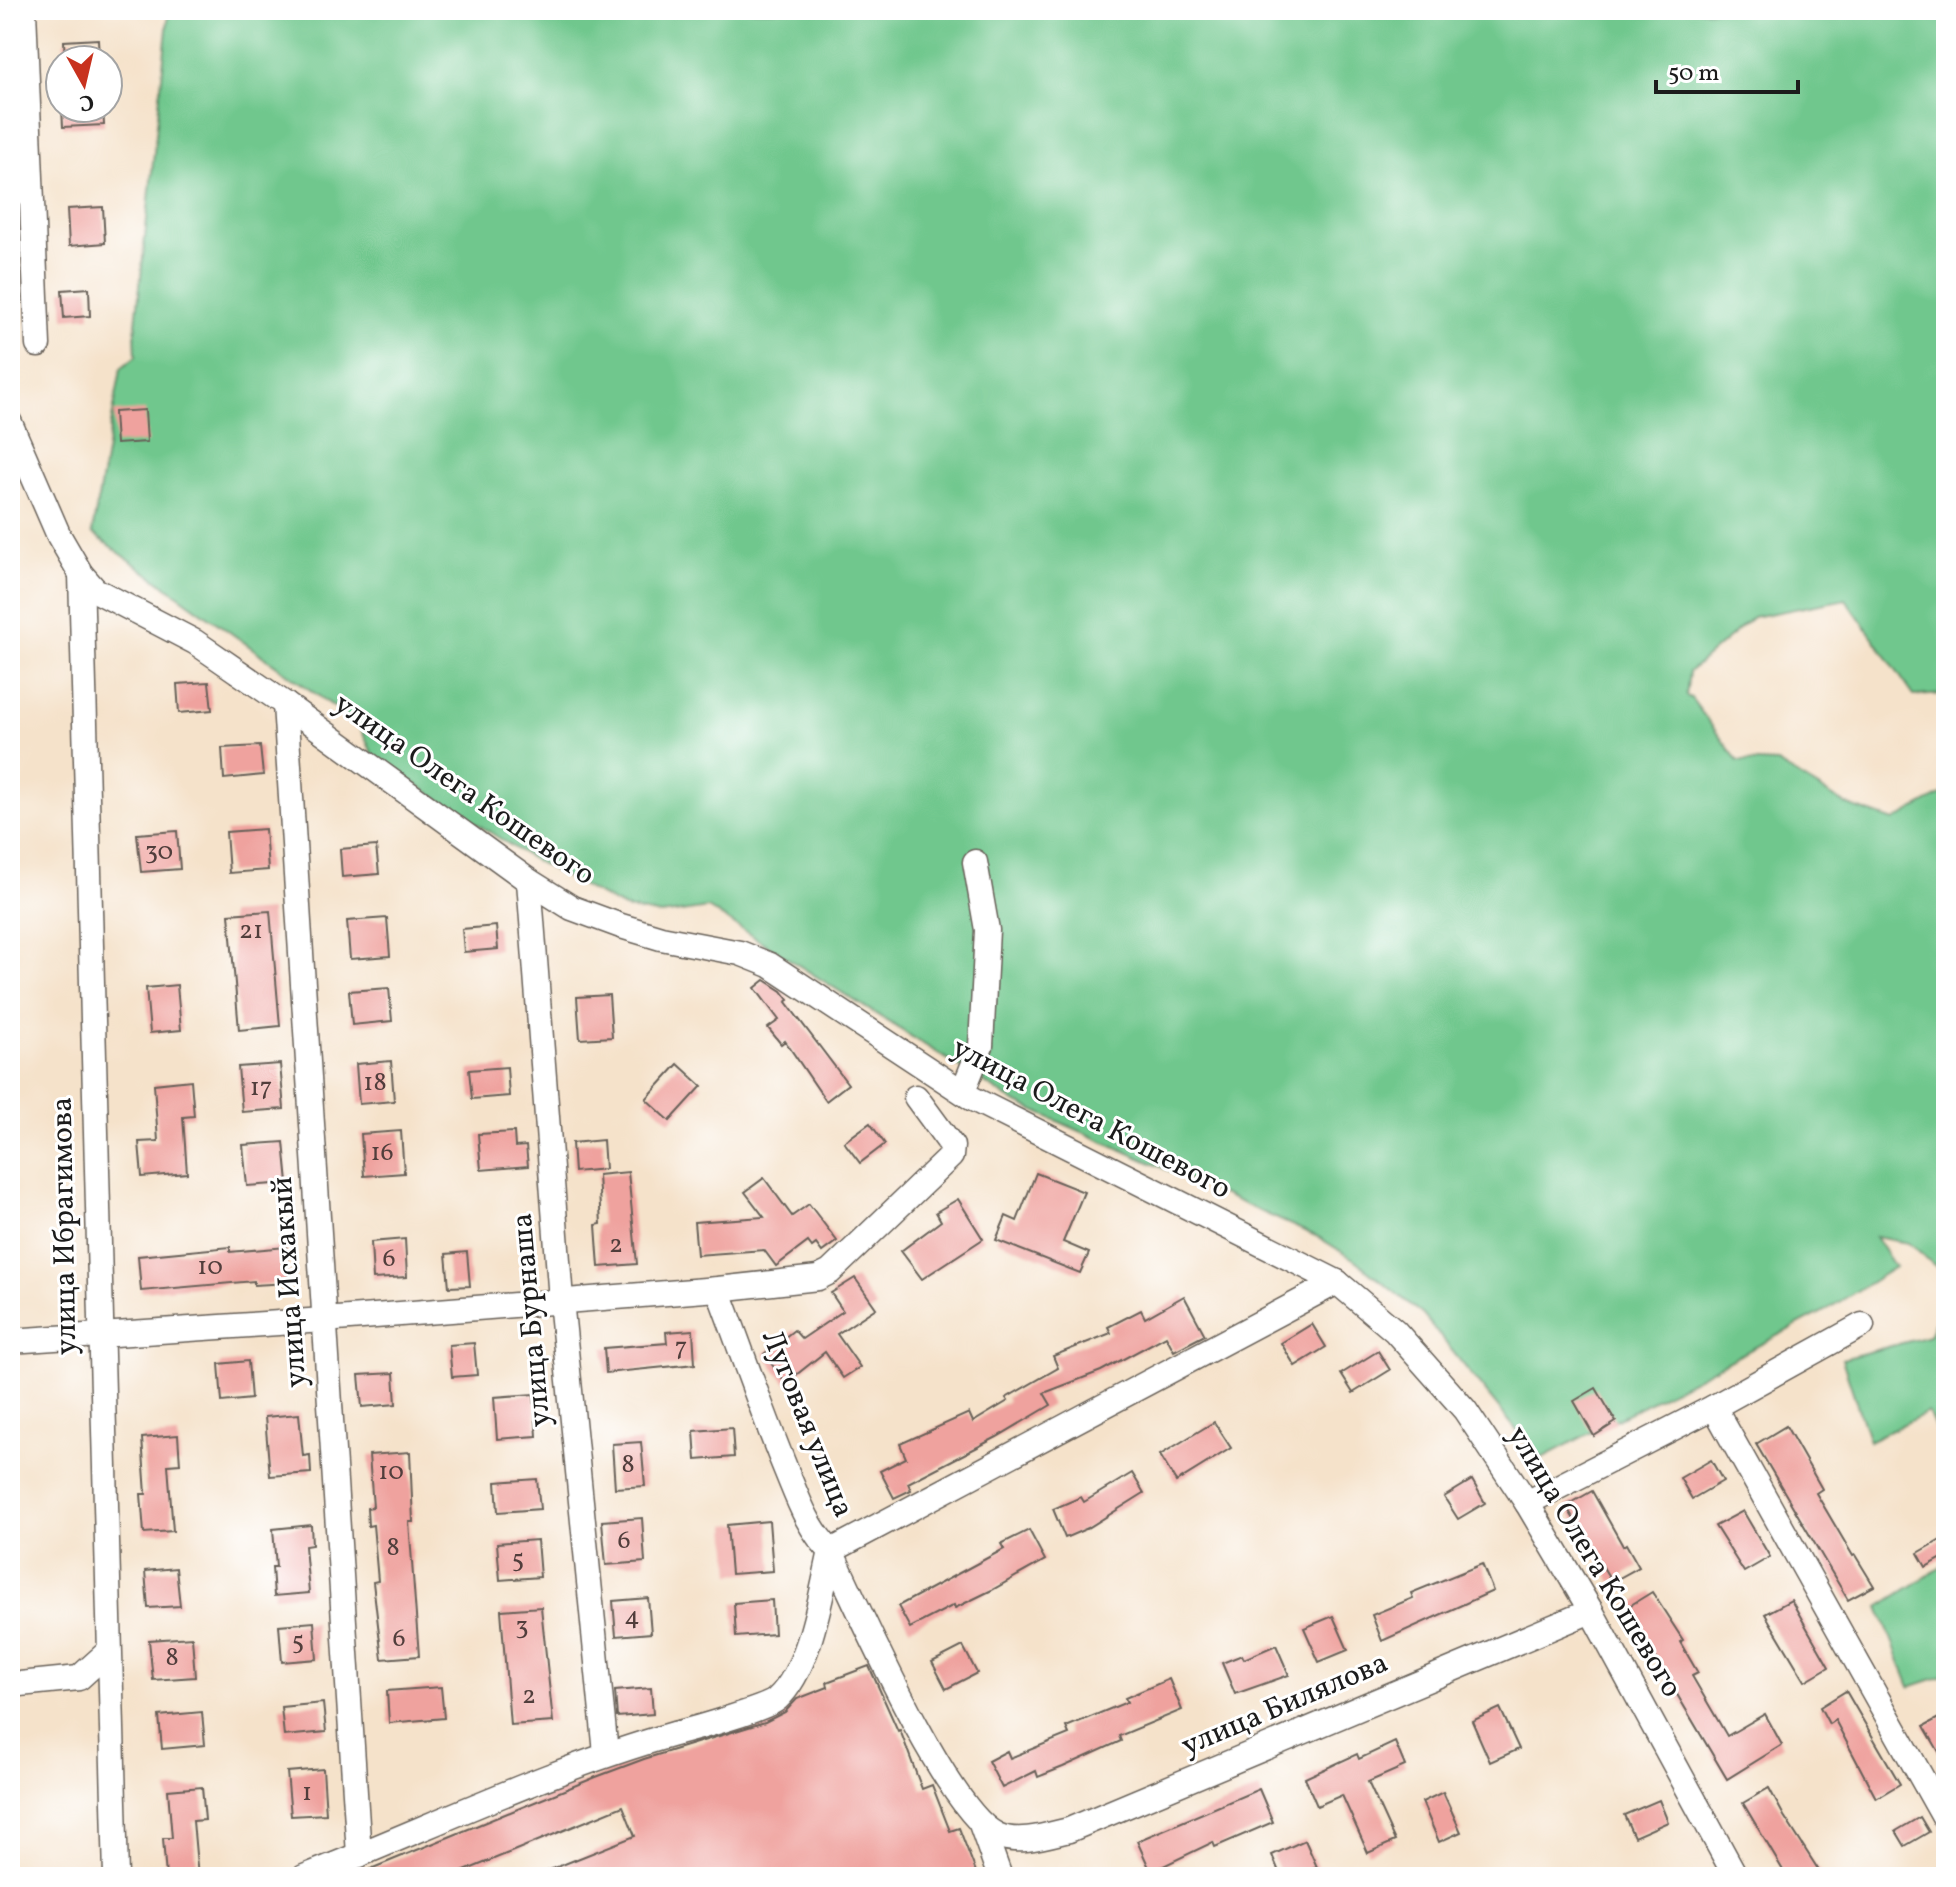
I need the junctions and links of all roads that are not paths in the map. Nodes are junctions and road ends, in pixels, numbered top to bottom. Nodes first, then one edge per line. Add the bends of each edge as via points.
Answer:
1 (24, 10) edge
2 (38, 345) dead end
3 (10, 423) edge
4 (81, 574) junction
5 (285, 704) junction
6 (975, 862) dead end
7 (529, 881) junction
8 (963, 1091) junction
9 (916, 1097) dead end
10 (1337, 1282) junction
11 (718, 1289) junction
12 (561, 1300) junction
13 (324, 1320) junction
14 (1862, 1325) dead end
15 (100, 1335) junction
16 (10, 1341) edge
17 (1714, 1407) junction
18 (1527, 1503) junction
19 (831, 1551) junction
20 (1591, 1611) junction
21 (109, 1651) junction
22 (10, 1685) edge
23 (606, 1753) junction
24 (1946, 1821) edge
25 (990, 1830) junction
26 (359, 1855) junction
27 (116, 1877) edge
28 (304, 1877) edge
29 (1000, 1877) edge
30 (1736, 1877) edge

1 - 2 street
3 - 4 street via 53,524
4 - 5 street, улица Олега Кошевого via 95,590 195,642
4 - 15 street, улица Ибрагимова
5 - 7 street, улица Олега Кошевого
5 - 13 street, улица Исхакый
6 - 8 street via 987,930 981,1046
7 - 8 street, улица Олега Кошевого via 572,908 621,926 740,953 770,965
7 - 12 street, улица Бурнаша
8 - 10 street, улица Олега Кошевого
9 - 11 street, Луговая улица via 952,1146 951,1156 938,1171 830,1272 803,1281
10 - 18 street, улица Олега Кошевого via 1395,1331 1465,1410
10 - 19 street, Луговая улица
11 - 12 street
11 - 19 street, Луговая улица via 804,1512 817,1538
12 - 13 street
12 - 23 street, улица Бурнаша
13 - 15 street
13 - 26 street, улица Исхакый
14 - 17 street
15 - 16 street
15 - 21 street, улица Ибрагимова
17 - 18 street
17 - 24 street
18 - 20 street, улица Олега Кошевого
19 - 23 street via 804,1653 776,1701
19 - 25 street via 958,1797
20 - 25 street, улица Билялова via 1069,1830 1031,1839
20 - 30 street, улица Олега Кошевого
21 - 22 street via 79,1678
21 - 27 street, улица Ибрагимова
23 - 26 street
25 - 29 street
26 - 28 street

